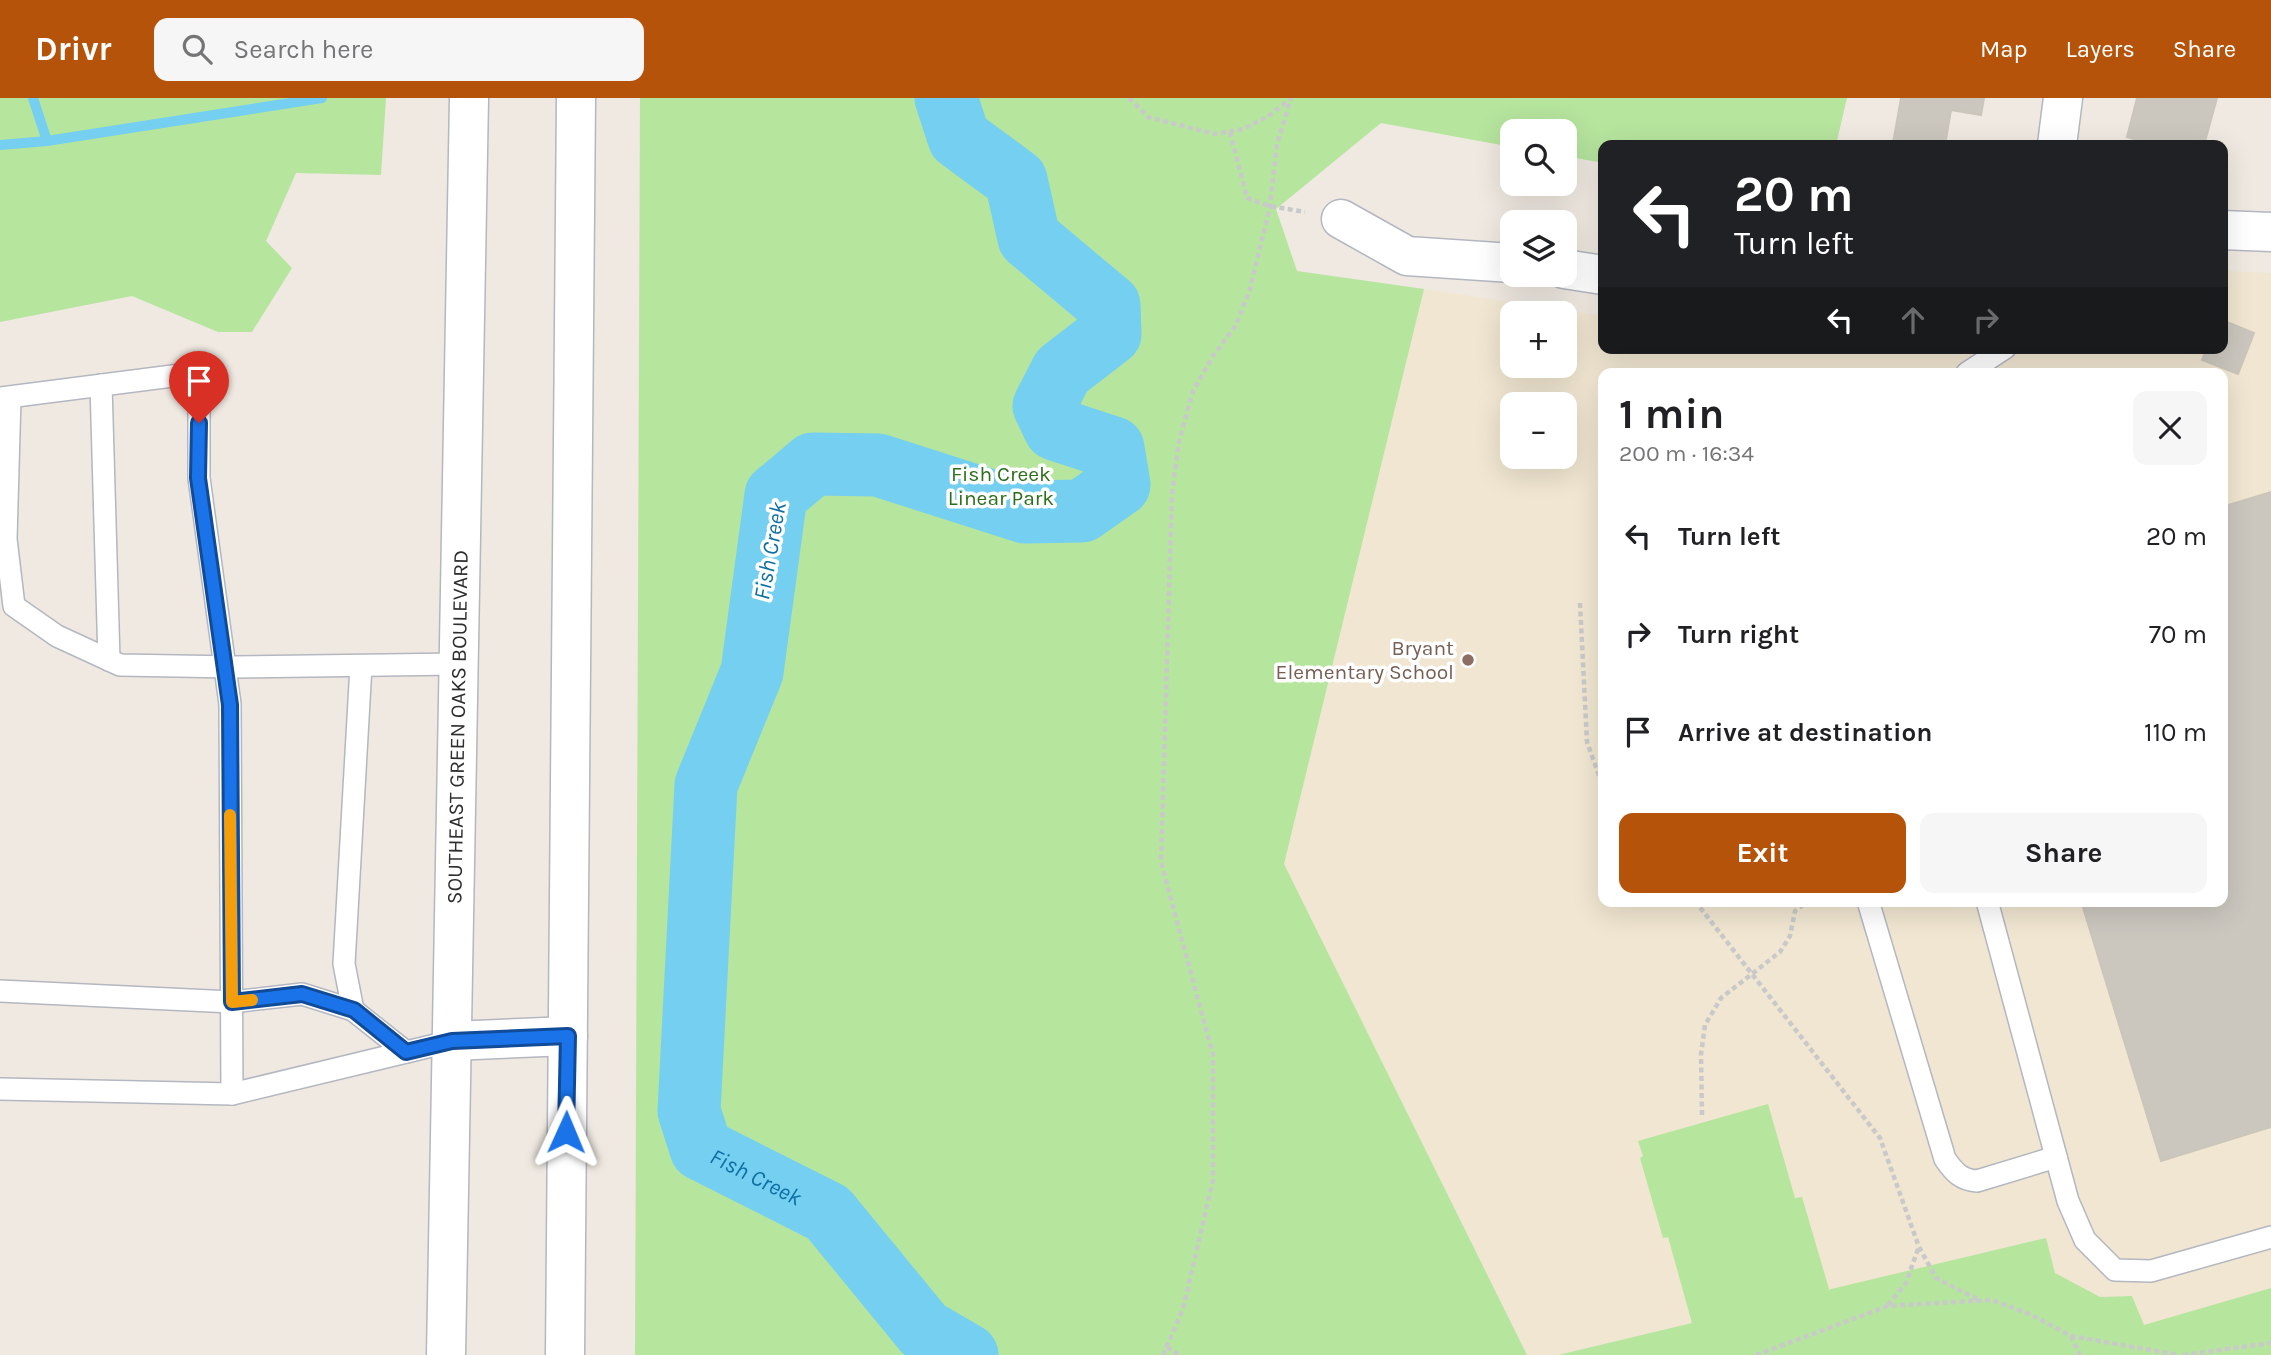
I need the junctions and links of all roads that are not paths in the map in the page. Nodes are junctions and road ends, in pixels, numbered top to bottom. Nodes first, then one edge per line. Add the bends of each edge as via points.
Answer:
1 (469, 98) edge
2 (576, 98) edge
3 (2063, 98) edge
4 (2058, 140) edge
5 (1341, 219) dead end
6 (2228, 230) edge
7 (2271, 232) edge
8 (1500, 262) edge
9 (1577, 271) edge
10 (1598, 274) edge
11 (1996, 354) edge
12 (1975, 368) edge
13 (101, 385) junction
14 (5, 398) edge
15 (109, 660) junction
16 (459, 664) junction
17 (361, 666) junction
18 (224, 667) junction
19 (1870, 907) edge
20 (1989, 907) edge
21 (0, 991) edge
22 (232, 1002) junction
23 (354, 1010) junction
24 (568, 1036) junction
25 (452, 1041) junction
26 (406, 1052) junction
27 (0, 1089) edge
28 (232, 1094) junction
29 (2056, 1157) junction
30 (2271, 1237) edge
31 (446, 1355) edge
32 (565, 1355) edge

1 - 16 main road, SOUTHEAST GREEN OAKS BOULEVARD
2 - 24 main road
3 - 4 main road
5 - 8 main road via 1407,256
6 - 7 main road
9 - 10 main road
11 - 12 lane
13 - 14 lane
13 - 15 lane
13 - 18 lane via 188,374 199,395 198,478
14 - 15 lane via 6,539 14,606 57,636
15 - 18 lane via 120,665
16 - 17 lane
16 - 25 main road, SOUTHEAST GREEN OAKS BOULEVARD
17 - 18 lane
17 - 23 lane via 344,964
18 - 22 lane via 230,705
19 - 29 lane via 1952,1171 1964,1180 1977,1181
20 - 29 lane
21 - 22 lane
22 - 23 lane via 302,994
22 - 28 lane
23 - 26 lane
24 - 25 main road
24 - 32 main road
25 - 26 lane
25 - 31 main road, SOUTHEAST GREEN OAKS BOULEVARD
26 - 28 lane
27 - 28 lane
29 - 30 lane via 2085,1240 2115,1270 2151,1271

